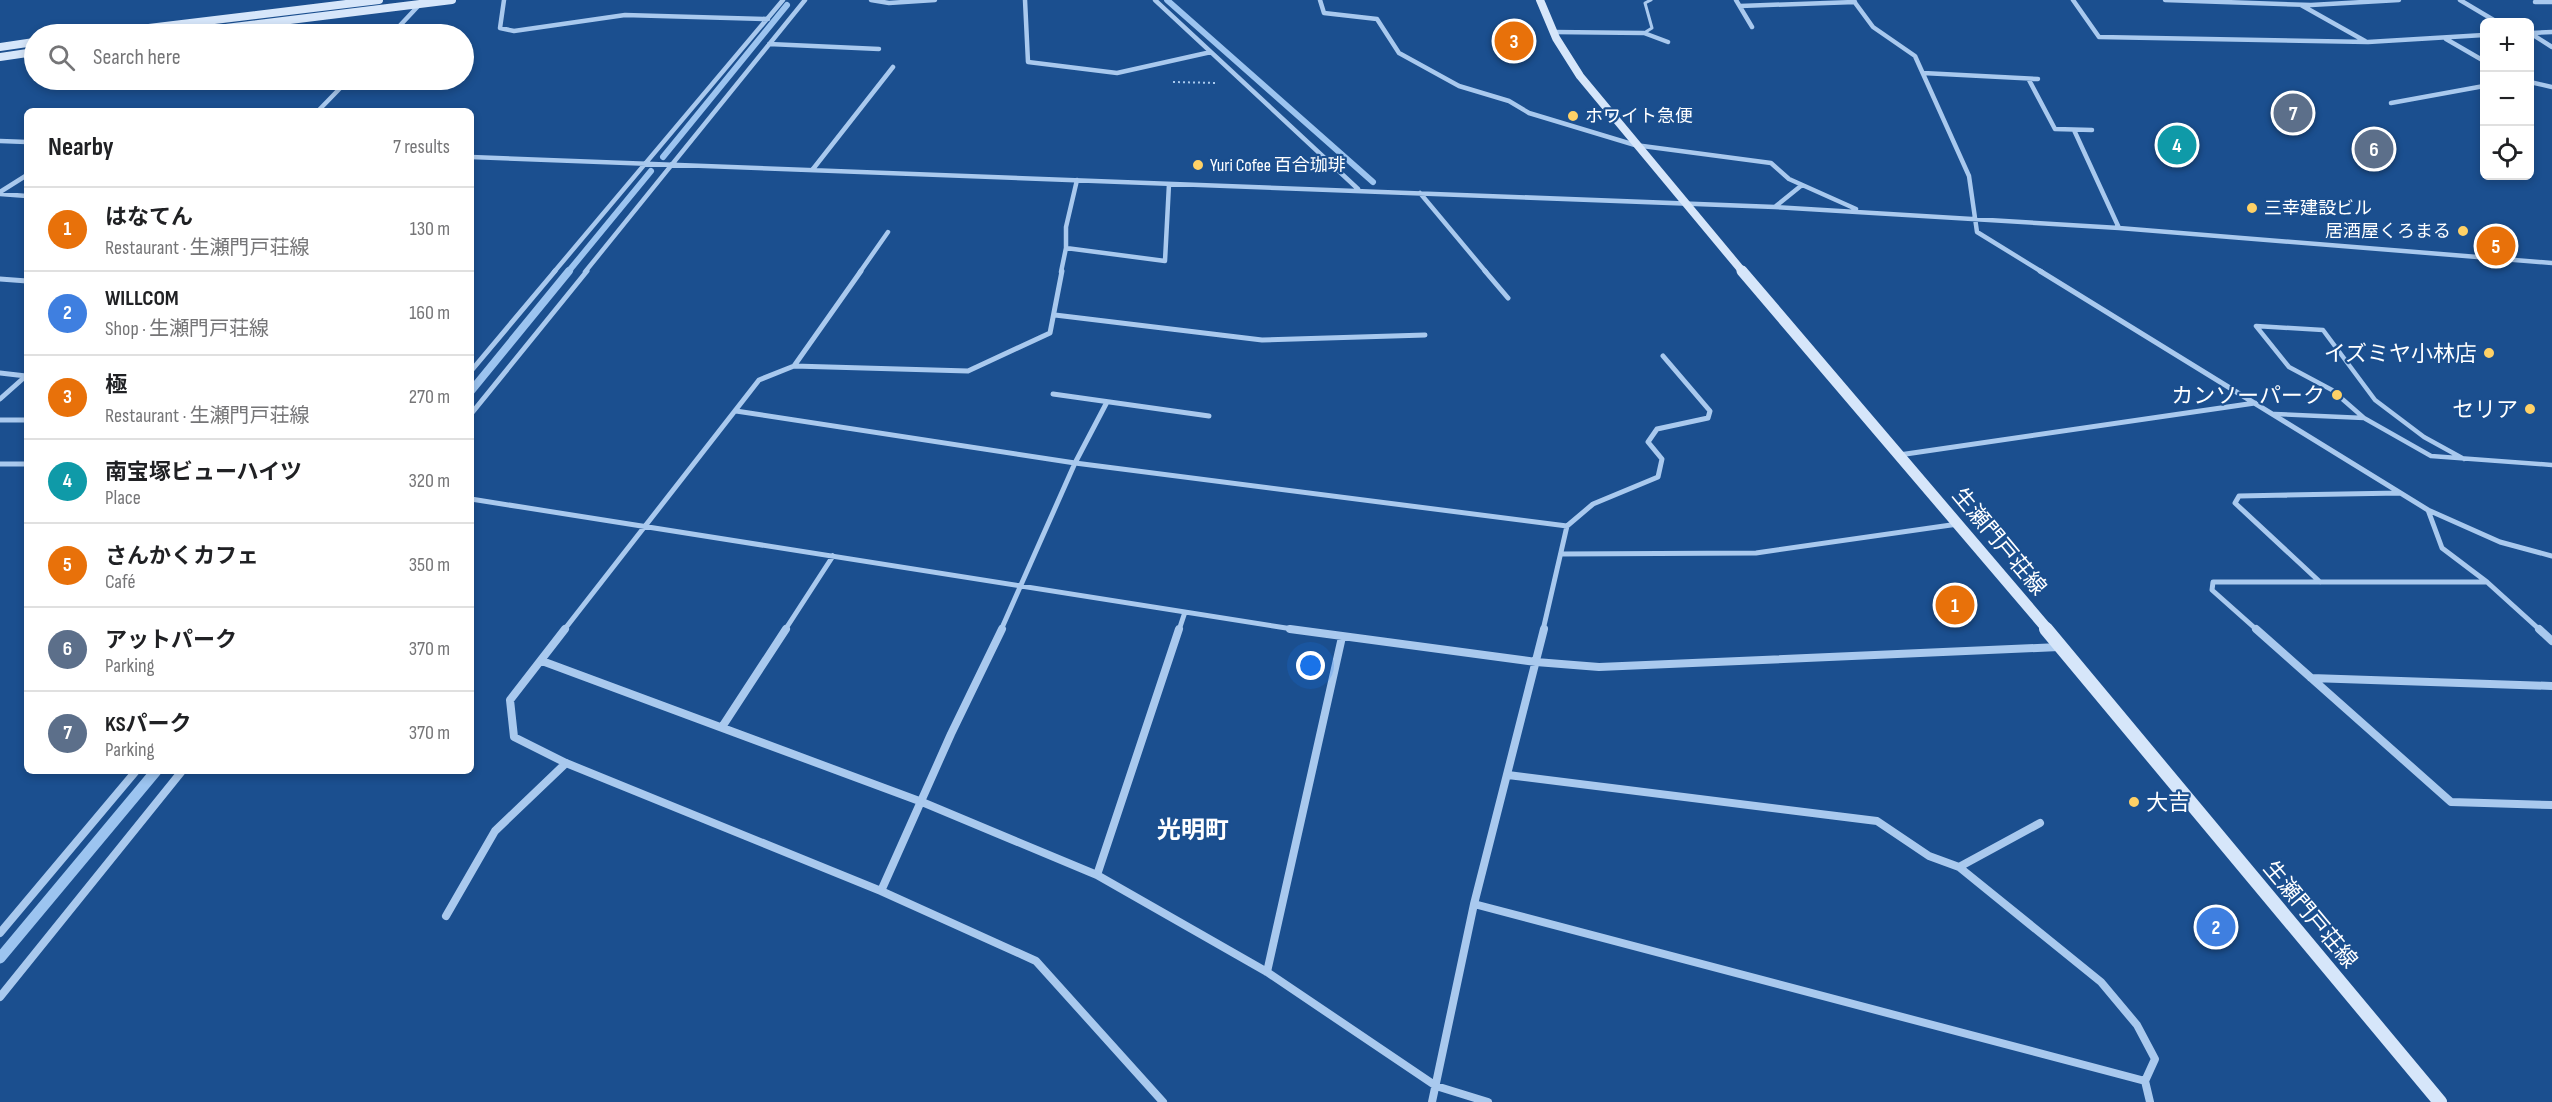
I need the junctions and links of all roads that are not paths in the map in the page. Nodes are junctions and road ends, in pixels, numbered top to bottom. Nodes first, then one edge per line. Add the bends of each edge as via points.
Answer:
1 (379, 0) edge
2 (452, 0) edge
3 (504, 0) edge
4 (783, 0) edge
5 (805, 0) edge
6 (871, 0) edge
7 (935, 0) edge
8 (1025, 0) edge
9 (1155, 0) edge
10 (1320, 0) edge
11 (1540, 0) edge
12 (1651, 0) edge
13 (1736, 0) edge
14 (2073, 0) edge
15 (2165, 0) edge
16 (2292, 0) edge
17 (2399, 0) edge
18 (2460, 0) edge
19 (1854, 1) edge
20 (421, 2) edge
21 (2535, 2) dead end
22 (2552, 2) edge
23 (2299, 4) junction
24 (1740, 6) junction
25 (2490, 18) edge
26 (768, 19) junction
27 (181, 24) edge
28 (253, 24) edge
29 (401, 24) edge
30 (1752, 27) dead end
31 (1554, 32) junction
32 (2552, 32) edge
33 (1644, 33) junction
34 (2534, 33) edge
35 (2480, 35) edge
36 (2534, 36) edge
37 (2444, 38) junction
38 (1668, 42) dead end
39 (2368, 42) junction
40 (24, 43) edge
41 (769, 44) junction
42 (0, 47) edge
43 (2552, 47) edge
44 (879, 49) dead end
45 (1211, 52) junction
46 (24, 53) edge
47 (0, 57) edge
48 (2480, 59) edge
49 (893, 67) dead end
50 (1923, 73) junction
51 (2038, 79) dead end
52 (2029, 80) junction
53 (2534, 83) edge
54 (2480, 87) edge
55 (2552, 87) edge
56 (338, 90) edge
57 (2391, 102) dead end
58 (321, 108) edge
59 (2074, 130) junction
60 (2092, 130) dead end
61 (0, 141) edge
62 (24, 142) edge
63 (1635, 145) junction
64 (474, 157) edge
65 (674, 164) junction
66 (645, 165) junction
67 (813, 170) junction
68 (24, 177) edge
69 (1077, 180) junction
70 (1169, 184) junction
71 (1803, 185) junction
72 (1359, 190) junction
73 (0, 193) edge
74 (1420, 193) junction
75 (24, 196) edge
76 (1685, 204) junction
77 (1775, 207) junction
78 (1861, 211) junction
79 (1974, 219) junction
80 (2119, 228) junction
81 (888, 232) dead end
82 (1066, 248) junction
83 (2552, 263) edge
84 (0, 279) edge
85 (24, 281) edge
86 (1508, 298) dead end
87 (1055, 315) junction
88 (1425, 335) dead end
89 (1663, 356) dead end
90 (794, 366) junction
91 (474, 367) edge
92 (0, 373) edge
93 (24, 375) edge
94 (24, 377) edge
95 (1053, 394) dead end
96 (0, 399) edge
97 (1107, 402) junction
98 (2256, 403) junction
99 (474, 410) edge
100 (736, 411) junction
101 (2274, 414) junction
102 (1209, 416) dead end
103 (2364, 418) junction
104 (0, 420) edge
105 (24, 420) edge
106 (1899, 455) junction
107 (2464, 459) junction
108 (1075, 463) junction
109 (0, 464) edge
110 (24, 464) edge
111 (2552, 465) edge
112 (2401, 493) junction
113 (474, 499) edge
114 (2428, 510) junction
115 (1958, 524) junction
116 (1567, 526) junction
117 (645, 527) junction
118 (1561, 554) junction
119 (832, 556) junction
120 (2552, 556) edge
121 (2320, 582) junction
122 (2487, 582) junction
123 (1022, 587) junction
124 (1185, 612) junction
125 (1342, 637) junction
126 (2552, 641) edge
127 (2062, 647) junction
128 (542, 661) junction
129 (1536, 662) junction
130 (2312, 678) junction
131 (2552, 686) edge
132 (722, 728) junction
133 (566, 763) junction
134 (133, 774) edge
135 (181, 774) edge
136 (1508, 775) junction
137 (922, 802) junction
138 (2552, 805) edge
139 (2040, 823) dead end
140 (1959, 867) junction
141 (1097, 875) junction
142 (881, 891) junction
143 (1474, 904) junction
144 (446, 916) dead end
145 (3, 925) edge
146 (0, 933) edge
147 (1268, 972) junction
148 (0, 997) edge
149 (2145, 1081) junction
150 (1436, 1086) junction
151 (1163, 1102) edge
152 (1432, 1102) edge
153 (1488, 1102) edge
154 (2150, 1102) edge
155 (2440, 1102) edge

1 - 27 main road
2 - 20 main road
3 - 26 street via 500,28 514,31 625,15
4 - 26 street
5 - 41 street
6 - 7 street
8 - 45 street via 1028,62 1117,73
9 - 45 street
10 - 63 street via 1324,13 1377,19 1400,53 1459,86 1509,101 1529,113
11 - 31 main road, 生瀬門戸荘線
12 - 33 lane via 1645,3 1652,28
13 - 24 street
14 - 39 street via 2099,37
15 - 23 street
16 - 23 street
17 - 23 street
18 - 25 street
19 - 24 street
19 - 50 street via 1874,27 1915,56
20 - 28 main road
20 - 29 street
21 - 22 street
23 - 39 street
24 - 30 street
26 - 66 street
31 - 33 street
31 - 63 main road, 生瀬門戸荘線
32 - 34 street
33 - 38 street
35 - 37 street
36 - 43 street
37 - 39 street
37 - 48 street
40 - 42 main road
41 - 44 street
41 - 65 street
45 - 72 street
46 - 47 main road
49 - 67 street
50 - 52 street
50 - 79 street via 1969,176
51 - 52 street
52 - 59 street via 2055,129
53 - 55 street
54 - 57 street
56 - 58 street
59 - 60 street
59 - 80 street
61 - 62 street
63 - 71 street via 1771,163
63 - 76 main road, 生瀬門戸荘線
64 - 66 street
65 - 66 street
65 - 67 street
65 - 99 street
66 - 91 street
67 - 69 street
68 - 73 street
69 - 70 street
69 - 82 street via 1066,227
70 - 72 street
70 - 82 street via 1165,261
71 - 77 street
71 - 78 street
72 - 74 street
73 - 75 street
74 - 76 street
74 - 86 street
76 - 77 street
76 - 106 main road, 生瀬門戸荘線
77 - 78 street
78 - 79 street
79 - 80 street
79 - 98 street via 1977,232
80 - 83 street
81 - 90 street
82 - 87 street
84 - 85 street
87 - 88 street via 1262,340
87 - 90 street via 1050,333 968,370
89 - 116 street via 1710,411 1708,418 1657,429 1648,442 1662,459 1658,477 1593,504
90 - 100 street via 759,380
92 - 93 street
94 - 96 street
95 - 97 street
97 - 102 street
97 - 108 street
98 - 101 street
98 - 106 street
100 - 108 street
100 - 117 street
101 - 103 lane
101 - 112 street
103 - 107 lane via 2431,456
103 - 107 lane via 2332,390 2289,367 2256,326 2323,330 2376,400 2424,437
104 - 105 street
106 - 115 main road, 生瀬門戸荘線
107 - 111 lane
108 - 116 street
108 - 123 street
109 - 110 street
112 - 114 street
112 - 121 street via 2239,496 2235,503
113 - 117 street
114 - 120 street via 2500,542
114 - 122 street via 2442,548
115 - 118 street via 1756,553
115 - 127 main road, 生瀬門戸荘線
116 - 118 street
117 - 119 street
117 - 128 street
118 - 129 street
119 - 123 street
119 - 132 street
121 - 122 street
121 - 130 street via 2213,582 2212,590
122 - 126 street
123 - 124 street
123 - 137 street
124 - 125 street
124 - 141 street
125 - 129 street
125 - 147 street
127 - 129 street via 1599,667
127 - 155 main road, 生瀬門戸荘線
128 - 132 street
128 - 133 street via 510,700 514,737
129 - 136 street
130 - 131 street
130 - 138 street via 2451,802
132 - 137 street
133 - 142 street
133 - 144 street via 495,831
134 - 145 street
135 - 148 street
136 - 140 street via 1877,821 1929,856
136 - 143 street
137 - 141 street
137 - 142 street
139 - 140 street
140 - 149 street via 2101,982 2137,1025 2155,1059
141 - 147 street
142 - 151 street via 1036,961
143 - 149 street
143 - 150 street
145 - 146 street
147 - 150 street
149 - 154 street
150 - 152 street
150 - 153 street

